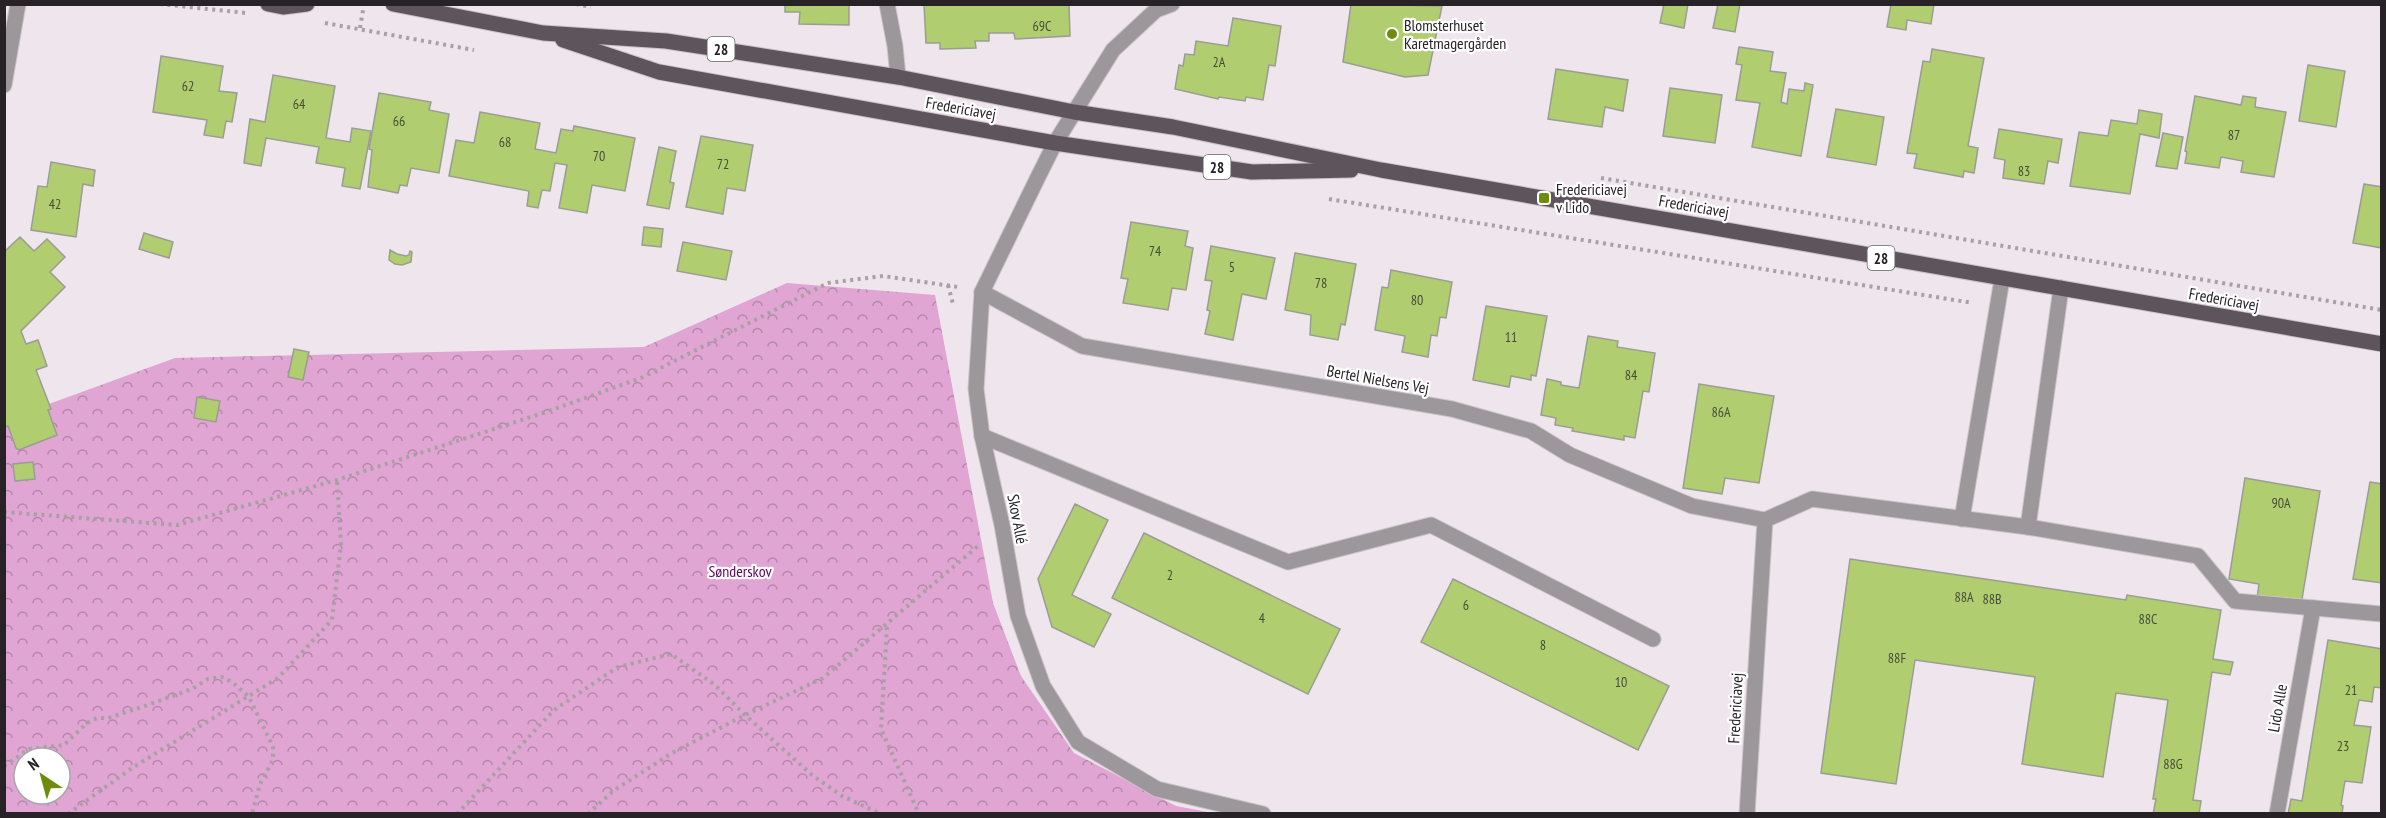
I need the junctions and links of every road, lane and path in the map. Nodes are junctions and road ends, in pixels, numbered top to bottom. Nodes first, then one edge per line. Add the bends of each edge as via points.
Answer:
1 (18, 4) edge
2 (268, 4) edge
3 (307, 4) edge
4 (364, 4) edge
5 (393, 4) edge
6 (887, 4) edge
7 (1172, 4) edge
8 (360, 28) dead end
9 (543, 33) junction
10 (898, 77) junction
11 (4, 85) edge
12 (1074, 112) junction
13 (1055, 143) junction
14 (1381, 170) junction
15 (2002, 279) junction
16 (2061, 288) junction
17 (982, 292) junction
18 (2382, 345) edge
19 (982, 436) junction
20 (336, 480) junction
21 (4, 512) edge
22 (1962, 519) junction
23 (1764, 520) junction
24 (1002, 525) junction
25 (2028, 527) junction
26 (2313, 608) junction
27 (2382, 614) edge
28 (887, 626) junction
29 (1653, 639) dead end
30 (249, 697) junction
31 (745, 715) junction
32 (4, 766) edge
33 (68, 813) edge
34 (252, 813) edge
35 (457, 813) edge
36 (588, 813) edge
37 (881, 813) edge
38 (919, 813) edge
39 (1263, 813) edge
40 (1747, 813) edge
41 (2277, 813) edge

1 - 11 street
2 - 3 main road
4 - 8 path
5 - 9 main road, Fredericiavej / 28
6 - 10 street
7 - 12 street, Skov Allé via 1156,10 1113,50
9 - 10 main road, Fredericiavej / 28 via 666,41
9 - 13 main road, Fredericiavej / 28 via 659,72
10 - 12 main road, Fredericiavej / 28
12 - 13 street, Skov Allé
12 - 14 main road, Fredericiavej / 28 via 1173,127
13 - 14 main road, Fredericiavej / 28 via 1252,172
13 - 17 street, Skov Allé
14 - 15 main road, Fredericiavej / 28
15 - 16 main road, Fredericiavej / 28
15 - 22 street
16 - 18 main road, Fredericiavej / 28
16 - 25 street
17 - 19 street, Skov Allé via 975,389
17 - 20 path via 883,276 828,283 641,378
17 - 23 street, Bertel Nielsens Vej via 1082,346 1452,409 1531,431 1570,455 1692,506
19 - 24 street, Skov Allé
19 - 29 street via 1288,562 1431,525
20 - 21 path via 177,525
20 - 30 path via 341,544 332,620 278,678
22 - 23 street via 1812,499
22 - 25 street
23 - 40 street, Fredericiavej
24 - 28 path
24 - 39 street, Skov Allé via 1018,616 1043,686 1078,742 1157,789
25 - 26 street via 2198,556 2235,601
26 - 27 street
26 - 41 street, Lido Alle
28 - 31 path via 823,678
28 - 38 path via 880,729
30 - 32 path via 222,677 208,679 145,706 97,718 64,745 29,749
30 - 33 path via 132,768
30 - 34 path via 273,747 273,760 260,784
31 - 35 path via 715,685 671,654 618,667 554,710
31 - 36 path via 672,753 613,791
31 - 37 path via 812,776 842,796

